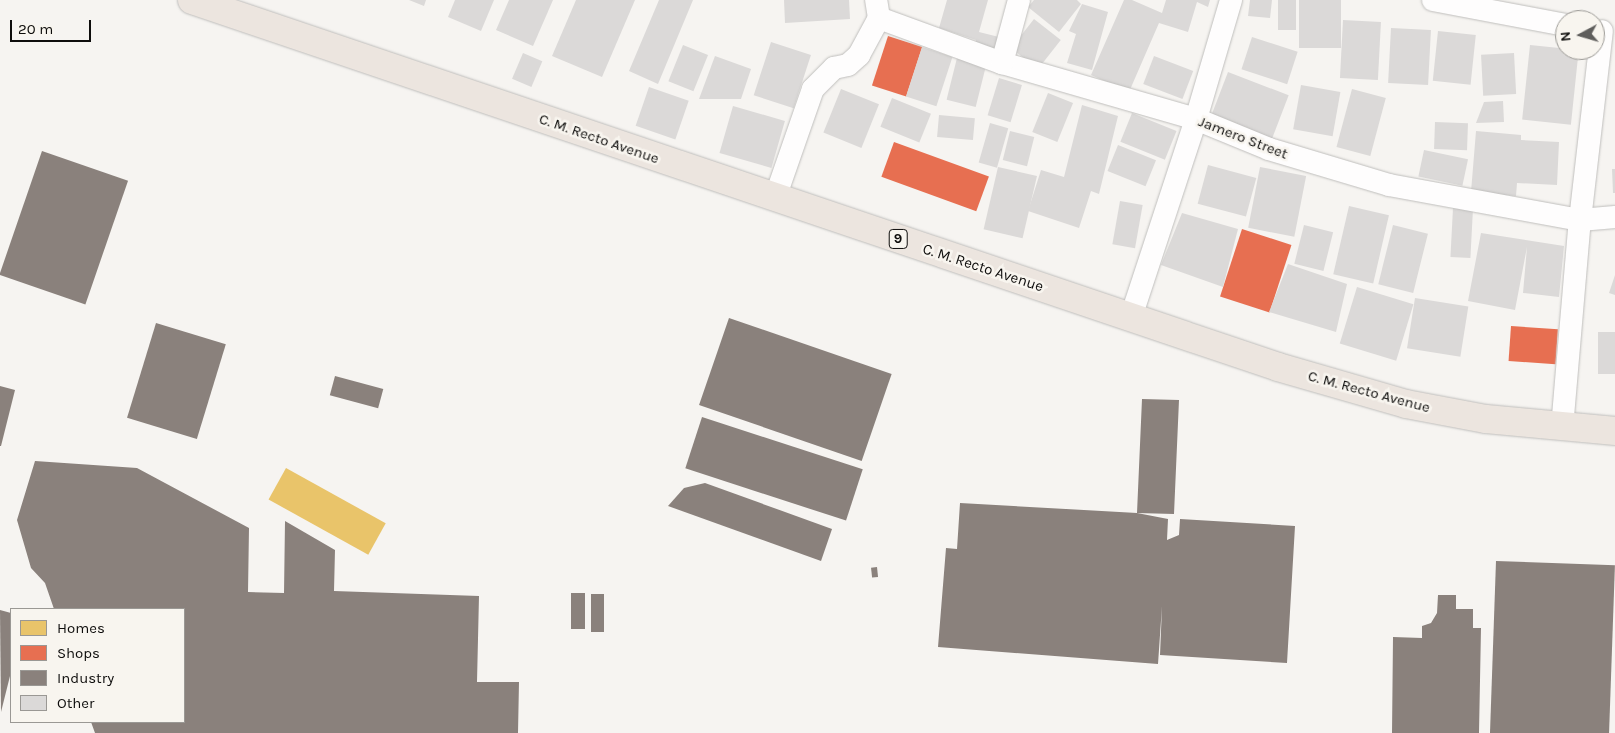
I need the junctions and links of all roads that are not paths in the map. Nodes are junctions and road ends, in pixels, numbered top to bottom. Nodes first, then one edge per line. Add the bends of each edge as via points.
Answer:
1 (194, 0) edge
2 (1019, 0) edge
3 (1230, 0) edge
4 (1433, 0) edge
5 (878, 9) edge
6 (1555, 23) edge
7 (1600, 60) edge
8 (1002, 63) junction
9 (1196, 119) junction
10 (775, 198) junction
11 (1615, 217) edge
12 (1580, 220) junction
13 (1132, 317) junction
14 (1562, 428) junction
15 (1615, 431) edge

1 - 10 highway, C. M. Recto Avenue / 9
2 - 8 street
3 - 9 street
4 - 6 street
5 - 8 street, Jamero Street
5 - 10 street via 859,55 848,66 834,68 813,89
7 - 12 street
8 - 9 street, Jamero Street
9 - 12 street, Jamero Street via 1269,149 1389,185
9 - 13 street
10 - 13 highway, C. M. Recto Avenue / 9
11 - 12 street, Jamero Street
12 - 14 street
13 - 14 highway, C. M. Recto Avenue / 9 via 1278,367 1406,404 1486,419
14 - 15 highway, C. M. Recto Avenue / 9

